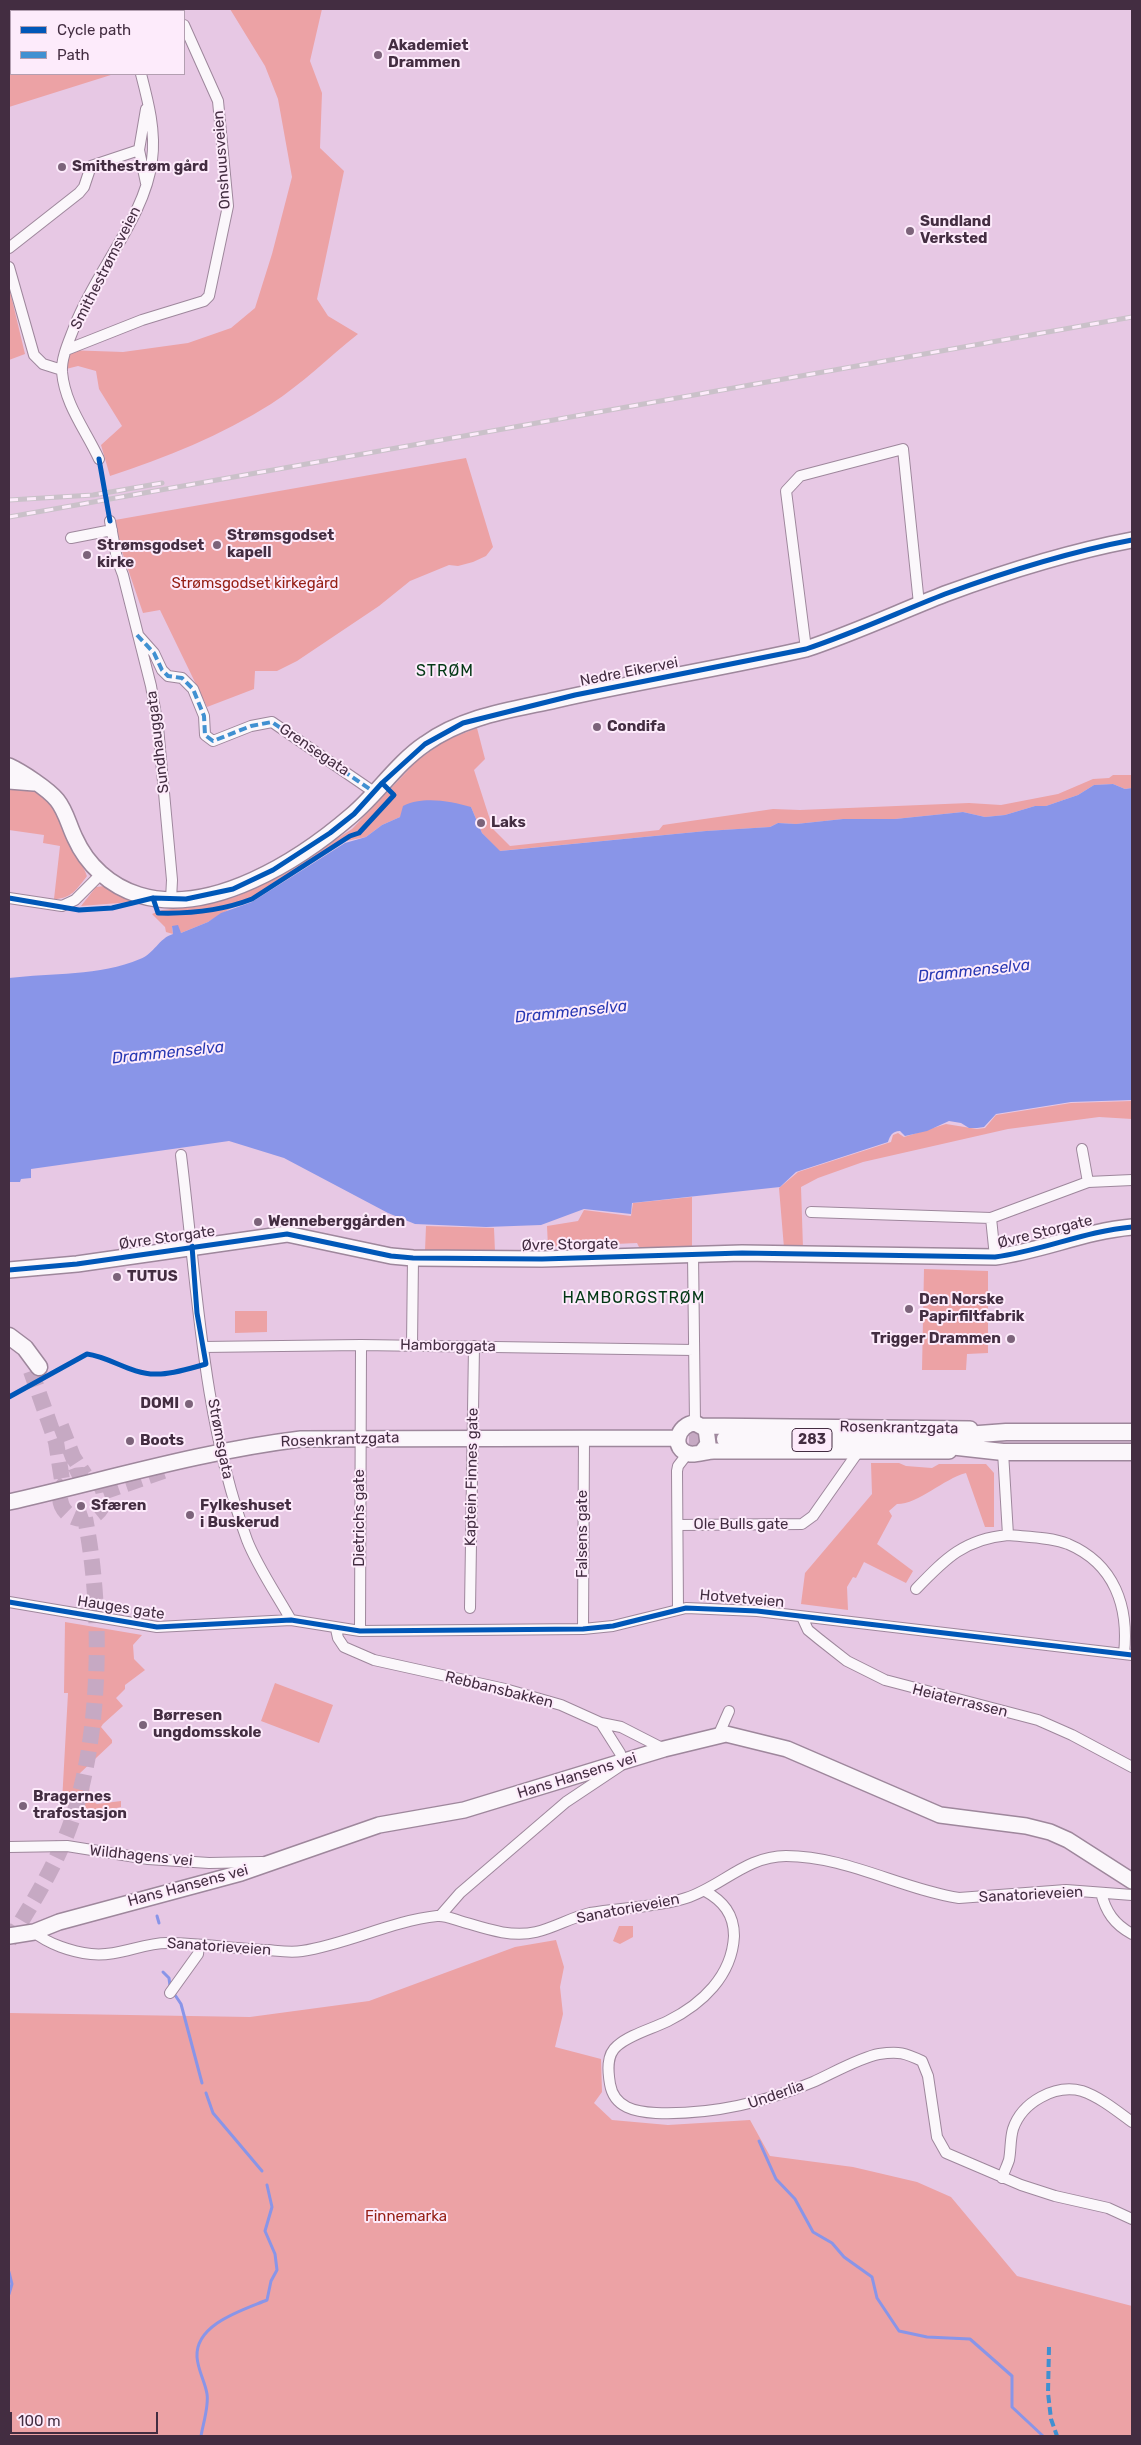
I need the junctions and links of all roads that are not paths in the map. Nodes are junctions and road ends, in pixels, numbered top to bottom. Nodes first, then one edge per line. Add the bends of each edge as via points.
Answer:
1 (185, 27) edge
2 (141, 75) edge
3 (147, 99) junction
4 (139, 150) junction
5 (146, 185) junction
6 (9, 248) edge
7 (9, 267) edge
8 (66, 350) junction
9 (62, 370) junction
10 (99, 459) dead end
11 (71, 538) dead end
12 (1132, 540) edge
13 (919, 604) junction
14 (137, 635) junction
15 (806, 648) junction
16 (9, 766) edge
17 (9, 781) edge
18 (35, 783) junction
19 (374, 792) junction
20 (101, 874) junction
21 (9, 898) edge
22 (171, 900) junction
23 (1082, 1149) dead end
24 (181, 1155) dead end
25 (1132, 1180) edge
26 (1088, 1182) junction
27 (811, 1212) dead end
28 (991, 1218) junction
29 (1132, 1227) edge
30 (192, 1246) junction
31 (693, 1254) junction
32 (995, 1257) junction
33 (413, 1258) junction
34 (9, 1270) edge
35 (9, 1336) edge
36 (361, 1345) junction
37 (412, 1345) junction
38 (474, 1346) junction
39 (9, 1347) edge
40 (203, 1347) junction
41 (694, 1350) junction
42 (699, 1424) junction
43 (1006, 1432) junction
44 (1132, 1432) edge
45 (360, 1438) junction
46 (678, 1438) junction
47 (472, 1439) junction
48 (584, 1440) junction
49 (725, 1440) tunnel mouth
50 (899, 1440) junction
51 (976, 1450) junction
52 (222, 1452) junction
53 (858, 1452) junction
54 (1003, 1452) junction
55 (1132, 1452) edge
56 (695, 1453) junction
57 (9, 1502) edge
58 (678, 1525) junction
59 (1008, 1535) junction
60 (916, 1589) dead end
61 (9, 1602) edge
62 (470, 1608) dead end
63 (678, 1610) junction
64 (802, 1617) junction
65 (291, 1620) junction
66 (336, 1629) junction
67 (583, 1629) junction
68 (360, 1631) junction
69 (1128, 1654) edge
70 (729, 1711) dead end
71 (601, 1723) junction
72 (718, 1736) junction
73 (664, 1749) junction
74 (622, 1761) junction
75 (1132, 1767) edge
76 (9, 1847) edge
77 (274, 1862) junction
78 (1132, 1881) edge
79 (705, 1891) junction
80 (1101, 1893) junction
81 (1132, 1895) edge
82 (440, 1916) junction
83 (34, 1932) junction
84 (1132, 1934) edge
85 (9, 1936) edge
86 (199, 1945) junction
87 (170, 1993) dead end
88 (1132, 2122) edge
89 (1002, 2178) junction
90 (1132, 2219) edge

1 - 8 street, Onshuusveien via 218,101 228,206 209,296 204,301
2 - 3 street, Smithestrømsveien
3 - 4 street
3 - 5 street, Smithestrømsveien via 153,159
4 - 5 street
4 - 6 street via 91,166 84,187
5 - 8 street, Smithestrømsveien via 137,208 79,314
7 - 9 street via 34,355 43,364
8 - 9 street, Smithestrømsveien
9 - 10 street via 67,400
11 - 14 street, Sundhauggata via 111,525
12 - 13 main road, Nedre Eikervei via 1026,568
13 - 15 main road, Nedre Eikervei
13 - 15 street via 903,449 800,476 786,491
14 - 19 street, Grensegata via 154,653 168,676 182,678 192,689 204,716 205,735 209,739 213,741 251,726 272,722
14 - 22 street, Sundhauggata via 158,727
15 - 19 main road, Nedre Eikervei via 576,695 463,723 425,744
16 - 18 main road, Nedre Eikervei
17 - 18 main road
18 - 20 main road, Nedre Eikervei via 57,800 80,849
19 - 22 main road, Nedre Eikervei via 354,814 272,870 233,889
20 - 21 street via 75,900 62,906
20 - 22 main road, Nedre Eikervei via 129,892
23 - 26 street
24 - 30 street, Strømsgata
25 - 26 street, Øvre Storgate
26 - 28 street, Øvre Storgate
27 - 28 street, Øvre Storgate
28 - 32 street, Øvre Storgate
29 - 32 main road, Øvre Storgate via 1098,1231
30 - 33 main road, Øvre Storgate via 287,1234
30 - 34 main road, Øvre Storgate via 77,1264
30 - 40 street, Strømsgata
31 - 32 main road, Øvre Storgate
31 - 33 main road, Øvre Storgate via 542,1259
31 - 41 street
33 - 37 street
35 - 39 main road via 25,1348 35,1369
36 - 37 street, Hamborggata
36 - 40 street, Hamborggata
36 - 45 street, Dietrichs gate
37 - 38 street, Hamborggata
38 - 41 street, Hamborggata
38 - 47 street, Kaptein Finnes gate
40 - 52 street, Strømsgata
41 - 42 street
42 - 43 main road, Rosenkrantzgata
42 - 46 main road via 685,1425
42 - 56 main road via 709,1438 706,1449
43 - 44 main road, Rosenkrantzgata / 283
43 - 50 main road, Rosenkrantzgata / 283
45 - 47 main road, Rosenkrantzgata
45 - 52 main road, Rosenkrantzgata via 270,1442
45 - 68 street, Dietrichs gate
46 - 48 main road, Rosenkrantzgata
46 - 56 main road via 680,1447
47 - 48 main road, Rosenkrantzgata
47 - 62 street, Kaptein Finnes gate
48 - 67 street, Falsens gate
49 - 50 main road, Rosenkrantzgata / 283
50 - 51 main road, Rosenkrantzgata / 283
51 - 53 main road, Rosenkrantzgata
51 - 54 main road, Rosenkrantzgata / 283
52 - 57 main road, Rosenkrantzgata
52 - 65 street, Strømsgata via 228,1482 248,1542
53 - 56 main road, Rosenkrantzgata
53 - 58 street, Ole Bulls gate via 813,1516 802,1524
54 - 55 main road, Rosenkrantzgata / 283
54 - 59 street
56 - 58 street via 678,1466
58 - 63 street
59 - 60 street via 988,1537 954,1552
59 - 69 street via 1066,1544 1090,1555 1113,1582 1122,1603
61 - 65 street, Hauges gate via 157,1627
63 - 64 street, Hotvetveien via 702,1607
63 - 67 street, Hotvetveien via 613,1626
64 - 69 street, Hotvetveien
64 - 75 street, Heiaterrassen via 808,1630 847,1661 884,1680 1038,1720
65 - 66 street, Hotvetveien
66 - 68 street, Hotvetveien
66 - 71 street, Rebbansbakken via 344,1647 374,1660 505,1689 561,1705
67 - 68 street, Hotvetveien
70 - 72 street
71 - 73 street, Rebbansbakken via 621,1727
71 - 74 street
72 - 73 main road, Hans Hansens vei
72 - 78 main road, Hans Hansens vei via 734,1735 787,1749 940,1815 1050,1832
73 - 74 main road, Hans Hansens vei
74 - 77 main road, Hans Hansens vei via 464,1810 379,1825
74 - 82 street via 611,1773 566,1802 460,1893
76 - 77 street, Wildhagens vei via 66,1846 148,1859 209,1863
77 - 83 main road, Hans Hansens vei via 59,1922
79 - 80 street, Sanatorieveien via 752,1863 768,1857 788,1856 838,1864 942,1896 959,1898 1066,1890
79 - 82 street, Sanatorieveien via 682,1899 588,1914 534,1932 516,1934
79 - 89 street, Underlia via 715,1896 728,1910 734,1928 726,1969 713,1988 693,2006 616,2046 607,2063 610,2087 619,2104 636,2112 670,2113 740,2107 784,2094 877,2054 902,2051 922,2061 928,2076 937,2137 946,2153
80 - 81 street, Sanatorieveien
80 - 84 street via 1106,1910 1116,1923
82 - 86 street, Sanatorieveien via 413,1920 298,1952
83 - 85 main road, Hans Hansens vei
83 - 86 street, Sanatorieveien via 43,1940 92,1954 165,1943
86 - 87 street via 198,1954
88 - 89 street via 1082,2091 1043,2095 1025,2108 1014,2128 1009,2161
89 - 90 street, Underlia via 1055,2196 1108,2208

